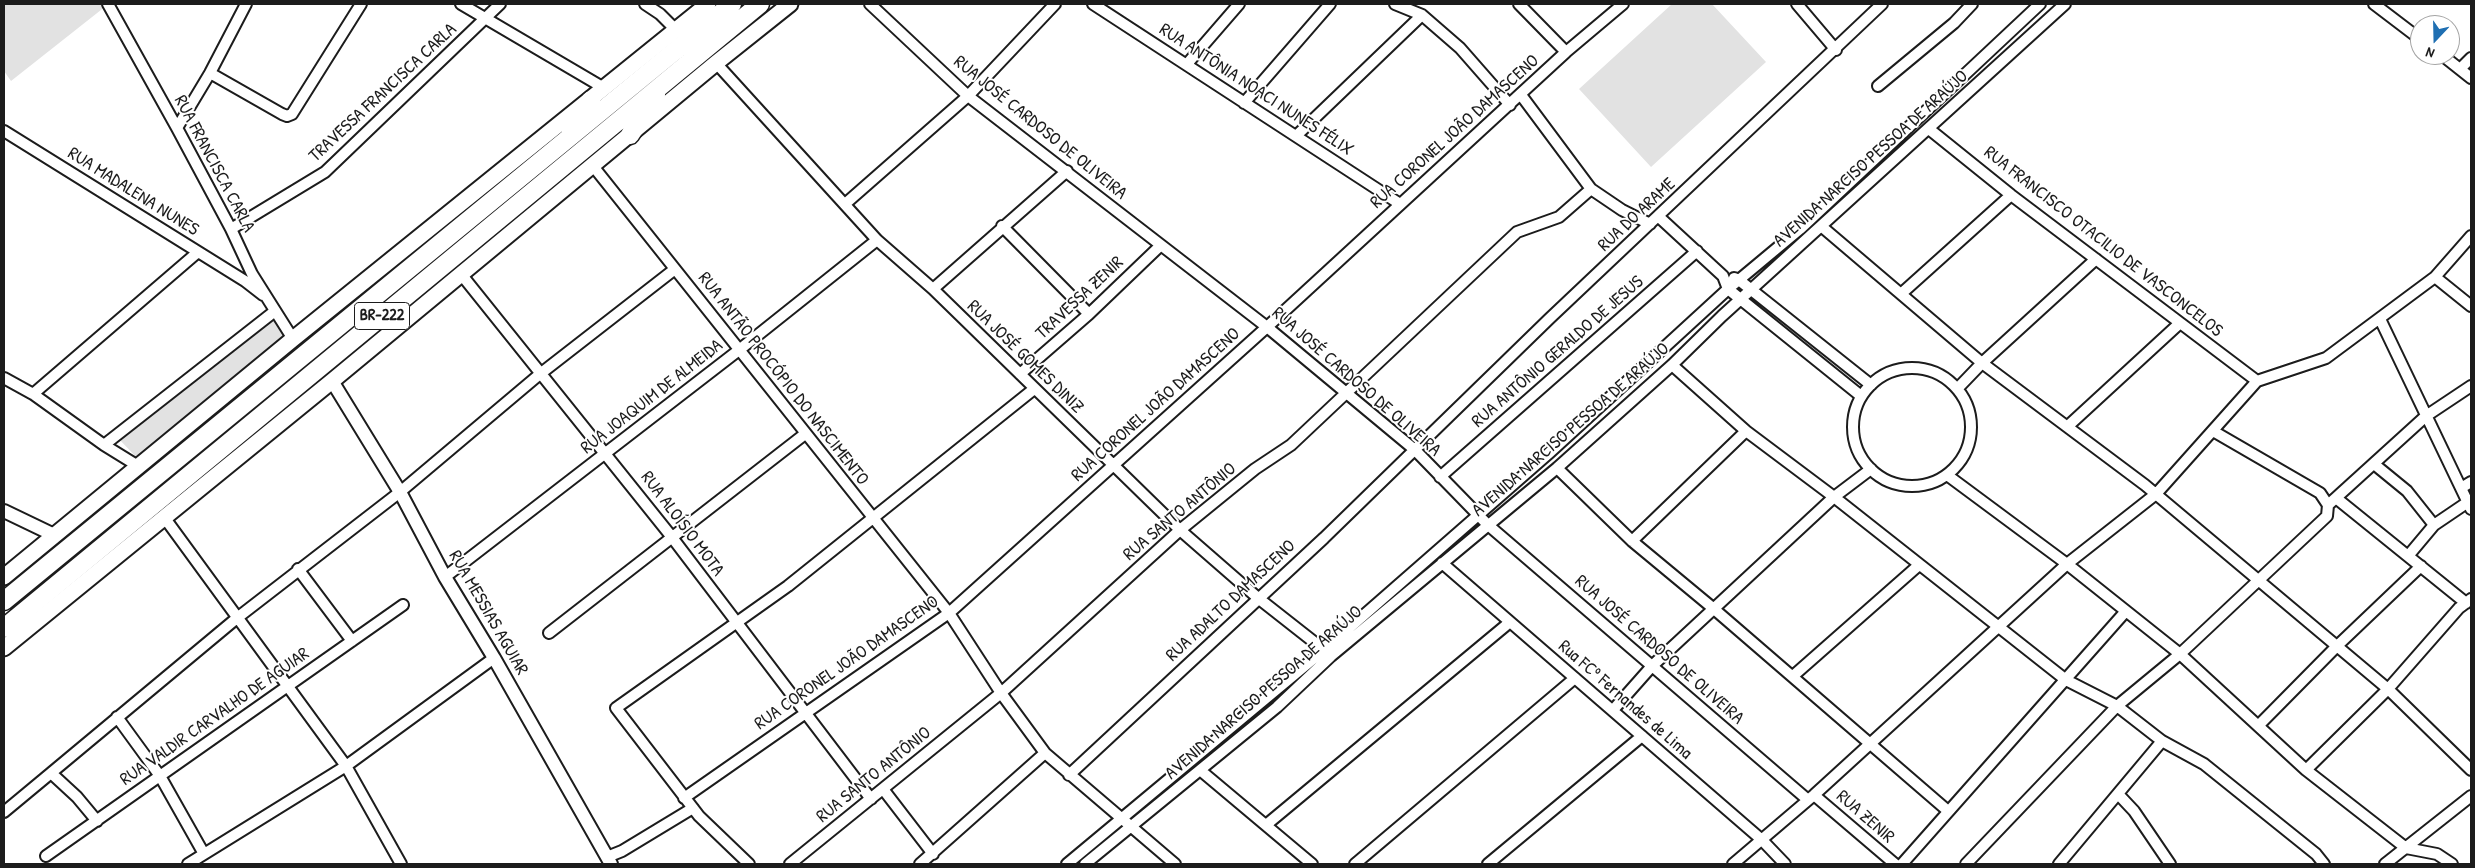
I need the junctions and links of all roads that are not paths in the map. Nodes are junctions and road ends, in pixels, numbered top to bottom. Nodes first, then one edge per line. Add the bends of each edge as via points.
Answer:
1 (108, 4) edge
2 (246, 4) edge
3 (361, 4) edge
4 (461, 4) edge
5 (500, 4) edge
6 (645, 4) edge
7 (708, 4) edge
8 (732, 4) edge
9 (760, 4) edge
10 (790, 4) edge
11 (870, 4) edge
12 (1055, 4) edge
13 (1093, 4) edge
14 (1239, 4) edge
15 (1330, 4) edge
16 (1395, 4) edge
17 (1519, 4) edge
18 (1623, 4) edge
19 (1797, 4) edge
20 (1882, 4) edge
21 (1972, 4) edge
22 (2040, 4) edge
23 (2065, 4) edge
24 (2376, 4) edge
25 (1422, 15) junction
26 (487, 18) junction
27 (676, 30) junction
28 (2410, 31) edge
29 (1836, 50) junction
30 (1566, 52) junction
31 (2471, 58) edge
32 (716, 63) junction
33 (1187, 64) junction
34 (2455, 65) edge
35 (2460, 69) junction
36 (210, 73) junction
37 (2471, 78) edge
38 (665, 82) junction
39 (1878, 86) dead end
40 (604, 88) junction
41 (1522, 95) junction
42 (968, 96) junction
43 (591, 100) junction
44 (1244, 103) junction
45 (1510, 104) junction
46 (177, 128) junction
47 (1929, 129) junction
48 (4, 131) edge
49 (630, 135) junction
50 (1296, 136) junction
51 (556, 148) junction
52 (593, 166) junction
53 (1067, 170) junction
54 (1591, 189) junction
55 (2012, 195) junction
56 (845, 204) junction
57 (1400, 204) junction
58 (1659, 216) junction
59 (1650, 224) junction
60 (1002, 226) junction
61 (1821, 226) junction
62 (231, 229) junction
63 (2471, 236) edge
64 (877, 240) junction
65 (1161, 245) junction
66 (1697, 251) junction
67 (198, 252) junction
68 (2096, 259) junction
69 (675, 269) junction
70 (461, 274) junction
71 (1723, 276) junction
72 (2435, 277) junction
73 (249, 278) junction
74 (1739, 280) junction
75 (1728, 289) junction
76 (933, 290) junction
77 (1751, 290) junction
78 (1902, 293) junction
79 (1740, 300) junction
80 (2471, 306) edge
81 (275, 311) junction
82 (1089, 314) junction
83 (2380, 319) junction
84 (2180, 323) junction
85 (1267, 327) junction
86 (293, 339) junction
87 (740, 350) junction
88 (1982, 362) junction
89 (1672, 365) junction
90 (540, 374) junction
91 (1020, 374) junction
92 (4, 378) edge
93 (332, 381) junction
94 (2257, 381) junction
95 (1871, 384) junction
96 (2471, 386) edge
97 (1034, 389) junction
98 (1957, 389) junction
99 (1345, 393) junction
100 (33, 394) junction
101 (1862, 396) junction
102 (2426, 416) junction
103 (2068, 426) junction
104 (2213, 431) junction
105 (1746, 432) junction
106 (805, 434) junction
107 (104, 445) junction
108 (1414, 450) junction
109 (606, 452) junction
110 (2374, 464) junction
111 (1113, 465) junction
112 (138, 466) junction
113 (1556, 468) junction
114 (1871, 470) junction
115 (1947, 475) junction
116 (1440, 477) junction
117 (2471, 482) edge
118 (2461, 488) junction
119 (400, 492) junction
120 (2156, 494) junction
121 (1834, 497) junction
122 (2332, 501) junction
123 (2469, 506) edge
124 (4, 512) edge
125 (1478, 515) junction
126 (164, 517) junction
127 (873, 518) junction
128 (1488, 524) junction
129 (2434, 524) junction
130 (1180, 530) junction
131 (54, 535) junction
132 (671, 536) junction
133 (1632, 541) junction
134 (2408, 556) junction
135 (1442, 563) junction
136 (2066, 564) junction
137 (1919, 565) junction
138 (2420, 566) junction
139 (298, 569) junction
140 (4, 577) edge
141 (445, 577) junction
142 (2258, 580) junction
143 (1258, 598) junction
144 (4, 601) edge
145 (2469, 601) edge
146 (403, 605) dead end
147 (1714, 609) junction
148 (2126, 611) junction
149 (949, 613) junction
150 (237, 618) junction
151 (736, 622) junction
152 (1510, 622) junction
153 (2000, 627) junction
154 (4, 628) edge
155 (549, 633) dead end
156 (352, 641) junction
157 (2337, 646) junction
158 (4, 648) edge
159 (1327, 653) junction
160 (2180, 654) junction
161 (494, 658) junction
162 (1652, 666) junction
163 (1793, 676) junction
164 (1575, 678) junction
165 (2066, 680) junction
166 (288, 686) junction
167 (2388, 689) junction
168 (1001, 693) junction
169 (2117, 706) junction
170 (1612, 710) junction
171 (807, 712) junction
172 (117, 717) junction
173 (2258, 726) junction
174 (1642, 736) junction
175 (2162, 741) junction
176 (1871, 744) junction
177 (1045, 753) junction
178 (346, 766) junction
179 (1200, 770) junction
180 (2306, 770) junction
181 (2471, 770) edge
182 (51, 772) junction
183 (1069, 775) junction
184 (160, 776) junction
185 (882, 789) junction
186 (2118, 794) junction
187 (2471, 796) edge
188 (684, 798) junction
189 (1811, 798) junction
190 (871, 799) junction
191 (693, 808) junction
192 (1948, 811) junction
193 (4, 812) edge
194 (1123, 819) junction
195 (97, 820) junction
196 (1266, 825) junction
197 (1131, 827) junction
198 (1762, 840) junction
199 (2406, 848) junction
200 (204, 854) junction
201 (933, 854) junction
202 (46, 856) dead end
203 (610, 861) edge
204 (188, 864) edge
205 (401, 864) edge
206 (749, 864) edge
207 (790, 864) edge
208 (920, 864) edge
209 (1066, 864) edge
210 (1085, 864) edge
211 (1175, 864) edge
212 (1312, 864) edge
213 (1356, 864) edge
214 (1488, 864) edge
215 (1733, 864) edge
216 (1785, 864) edge
217 (1895, 864) edge
218 (1902, 864) edge
219 (1966, 864) edge
220 (2059, 864) edge
221 (2170, 864) edge
222 (2324, 864) edge
223 (2385, 864) edge
224 (2452, 864) edge

1 - 46 street, RUA FRANCISCA CARLA
2 - 36 street
3 - 36 street via 292,114 282,114
4 - 26 street
5 - 26 street, TRAVESSA FRANCISCA CARLA
6 - 27 street
7 - 27 main road, BR-222
8 - 51 highway, BR-222
9 - 38 highway, BR-222
10 - 32 main road
11 - 42 street, RUA JOSÉ CARDOSO DE OLIVEIRA
12 - 42 street
13 - 33 street, RUA ANTÔNIA NOACI NUNES FÉLIX
14 - 33 street
15 - 44 street
16 - 25 street
17 - 30 street
18 - 30 street, RUA CORONEL JOÃO DAMASCENO
19 - 29 street
20 - 29 street, RUA DO ARAME
21 - 39 street
22 - 74 street, AVENIDA NARCISO PESSOA DE ARAÚJO via 1800,228
23 - 47 street, AVENIDA NARCISO PESSOA DE ARAÚJO
24 - 28 street
25 - 45 street via 1460,48
25 - 50 street
26 - 40 street
26 - 62 street, TRAVESSA FRANCISCA CARLA via 325,172
27 - 40 main road, BR-222
29 - 58 street, RUA DO ARAME
30 - 41 street, RUA CORONEL JOÃO DAMASCENO
31 - 35 street
32 - 49 main road
32 - 56 street, RUA JOSÉ GOMES DINIZ
33 - 44 street, RUA ANTÔNIA NOACI NUNES FÉLIX
34 - 35 street
35 - 37 street
36 - 46 street
38 - 49 highway
38 - 154 highway, BR-222
40 - 43 main road, BR-222
41 - 45 street, RUA CORONEL JOÃO DAMASCENO
41 - 54 street
42 - 53 street, RUA JOSÉ CARDOSO DE OLIVEIRA
42 - 56 street
43 - 51 highway
43 - 86 main road, BR-222
44 - 50 street, RUA ANTÔNIA NOACI NUNES FÉLIX
45 - 57 street, RUA CORONEL JOÃO DAMASCENO
46 - 62 street, RUA FRANCISCA CARLA
47 - 55 street, RUA FRANCISCO OTACILIO DE VASCONCELOS
47 - 61 street, AVENIDA NARCISO PESSOA DE ARAÚJO
48 - 67 street, RUA MADALENA NUNES
49 - 52 main road
50 - 57 street, RUA ANTÔNIA NOACI NUNES FÉLIX
51 - 144 highway, BR-222
52 - 69 street, RUA ANTÃO PROCÓPIO DO NASCIMENTO
52 - 70 main road
53 - 60 street
53 - 65 street, RUA JOSÉ CARDOSO DE OLIVEIRA
54 - 59 street
54 - 99 street, RUA SANTO ANTÔNIO via 1559,216 1517,232
55 - 68 street, RUA FRANCISCO OTACILIO DE VASCONCELOS
55 - 78 street
56 - 64 street, RUA JOSÉ GOMES DINIZ
57 - 85 street, RUA CORONEL JOÃO DAMASCENO
58 - 59 street, RUA DO ARAME
58 - 66 street
59 - 108 street, RUA DO ARAME
60 - 76 street
60 - 82 street
61 - 77 street, AVENIDA NARCISO PESSOA DE ARAÚJO
61 - 78 street
62 - 73 street, RUA FRANCISCA CARLA
63 - 72 street
64 - 76 street, RUA JOSÉ GOMES DINIZ
64 - 87 street, RUA JOAQUIM DE ALMEIDA
65 - 82 street, TRAVESSA ZENIR
65 - 85 street, RUA JOSÉ CARDOSO DE OLIVEIRA
66 - 71 street
66 - 116 street, RUA ANTÔNIO GERALDO DE JESUS
67 - 73 street, RUA MADALENA NUNES
67 - 100 street
68 - 84 street, RUA FRANCISCO OTACILIO DE VASCONCELOS
68 - 88 street
69 - 87 street, RUA ANTÃO PROCÓPIO DO NASCIMENTO
69 - 90 street
70 - 90 street, RUA ALOÍSIO MOTA
70 - 93 main road
71 - 74 street
71 - 75 street
72 - 80 street
72 - 83 street
73 - 81 street, RUA FRANCISCA CARLA
74 - 75 street, AVENIDA NARCISO PESSOA DE ARAÚJO
74 - 77 street
75 - 79 street
75 - 125 street, AVENIDA NARCISO PESSOA DE ARAÚJO
76 - 91 street, RUA JOSÉ GOMES DINIZ
77 - 79 street, AVENIDA NARCISO PESSOA DE ARAÚJO
77 - 95 street
78 - 88 street
79 - 89 street, AVENIDA NARCISO PESSOA DE ARAÚJO
79 - 101 street
81 - 86 street, RUA FRANCISCA CARLA
81 - 107 street
82 - 91 street, TRAVESSA ZENIR
83 - 94 street via 2326,358
83 - 102 street
84 - 94 street, RUA FRANCISCO OTACILIO DE VASCONCELOS
84 - 103 street
85 - 99 street, RUA JOSÉ CARDOSO DE OLIVEIRA
85 - 111 street, RUA CORONEL JOÃO DAMASCENO
86 - 112 main road, BR-222
87 - 106 street, RUA ANTÃO PROCÓPIO DO NASCIMENTO
87 - 109 street, RUA JOAQUIM DE ALMEIDA
88 - 98 street
88 - 103 street
89 - 105 street
89 - 113 street, AVENIDA NARCISO PESSOA DE ARAÚJO
90 - 109 street, RUA ALOÍSIO MOTA
90 - 119 street
91 - 97 street, RUA JOSÉ GOMES DINIZ
92 - 100 street
93 - 119 street, RUA MESSIAS AGUIAR
93 - 126 main road
94 - 104 street
95 - 98 street via 1887,373 1921,368 1938,374
95 - 101 street
96 - 102 street
97 - 111 street, RUA JOSÉ GOMES DINIZ
97 - 127 street
98 - 115 street via 1970,413 1972,430 1964,455
99 - 108 street, RUA JOSÉ CARDOSO DE OLIVEIRA
99 - 130 street, RUA SANTO ANTÔNIO via 1291,444
100 - 107 street
101 - 114 street via 1855,410 1853,426 1861,457
102 - 110 street
102 - 118 street
103 - 120 street
104 - 120 street
104 - 122 street
105 - 121 street
105 - 133 street
106 - 127 street, RUA ANTÃO PROCÓPIO DO NASCIMENTO
106 - 132 street
107 - 112 street
108 - 116 street, RUA JOSÉ CARDOSO DE OLIVEIRA
108 - 143 street, RUA ADALTO DAMASCENO
109 - 132 street, RUA ALOÍSIO MOTA
109 - 141 street, RUA JOAQUIM DE ALMEIDA
110 - 122 street
110 - 129 street via 2407,491
111 - 130 street, RUA JOSÉ GOMES DINIZ
111 - 149 street, RUA CORONEL JOÃO DAMASCENO
112 - 131 main road, BR-222
113 - 128 street, AVENIDA NARCISO PESSOA DE ARAÚJO
113 - 133 street
114 - 115 street via 1900,485 1925,484
114 - 121 street
115 - 136 street
116 - 125 street, RUA JOSÉ CARDOSO DE OLIVEIRA
117 - 118 street
118 - 123 street
119 - 139 street
119 - 141 street, RUA MESSIAS AGUIAR
120 - 136 street
120 - 142 street
121 - 137 street
121 - 147 street
122 - 134 street
122 - 142 street via 2327,516
123 - 129 street
124 - 131 street
125 - 128 street, RUA JOSÉ CARDOSO DE OLIVEIRA
125 - 159 street, AVENIDA NARCISO PESSOA DE ARAÚJO
126 - 150 street
126 - 158 main road
127 - 149 street, RUA ANTÃO PROCÓPIO DO NASCIMENTO
127 - 151 street via 788,586
128 - 135 street, AVENIDA NARCISO PESSOA DE ARAÚJO
128 - 162 street, RUA JOSÉ CARDOSO DE OLIVEIRA
129 - 134 street
130 - 143 street, RUA JOSÉ GOMES DINIZ
130 - 168 street, RUA SANTO ANTÔNIO
131 - 140 main road, BR-222
132 - 151 street, RUA ALOÍSIO MOTA
132 - 155 street
133 - 147 street
134 - 138 street
135 - 152 street, Rua FCº Fernandes de Lima
135 - 159 street, AVENIDA NARCISO PESSOA DE ARAÚJO
136 - 148 street
136 - 153 street
137 - 153 street
137 - 163 street
138 - 145 street
138 - 157 street
139 - 150 street
139 - 156 street
141 - 161 street, RUA MESSIAS AGUIAR
142 - 157 street
142 - 160 street
143 - 159 street, RUA JOSÉ GOMES DINIZ
143 - 183 street, RUA ADALTO DAMASCENO
145 - 167 street via 2459,608
146 - 156 street, RUA VALDIR CARVALHO DE AGUIAR
147 - 162 street
147 - 163 street
148 - 160 street
148 - 165 street
149 - 168 street, RUA ANTÃO PROCÓPIO DO NASCIMENTO
149 - 171 street, RUA CORONEL JOÃO DAMASCENO
150 - 166 street
150 - 172 street
151 - 171 street, RUA ALOÍSIO MOTA
151 - 188 street via 616,708
152 - 164 street, Rua FCº Fernandes de Lima
152 - 196 street
153 - 165 street
153 - 176 street
156 - 166 street, RUA VALDIR CARVALHO DE AGUIAR
157 - 167 street
157 - 173 street
159 - 179 street, AVENIDA NARCISO PESSOA DE ARAÚJO via 1277,707
159 - 194 street, AVENIDA NARCISO PESSOA DE ARAÚJO
160 - 169 street
160 - 173 street
161 - 178 street
161 - 203 street, RUA MESSIAS AGUIAR
162 - 170 street
162 - 189 street, RUA JOSÉ CARDOSO DE OLIVEIRA
163 - 176 street
164 - 170 street, Rua FCº Fernandes de Lima
164 - 213 street
165 - 169 street
165 - 192 street
166 - 178 street
166 - 184 street, RUA VALDIR CARVALHO DE AGUIAR
167 - 180 street
167 - 181 street
168 - 177 street, RUA ANTÃO PROCÓPIO DO NASCIMENTO
168 - 185 street, RUA SANTO ANTÔNIO
169 - 175 street
169 - 219 street
170 - 174 street, Rua FCº Fernandes de Lima
171 - 188 street, RUA CORONEL JOÃO DAMASCENO
171 - 190 street, RUA ALOÍSIO MOTA
172 - 182 street
172 - 184 street
173 - 180 street
174 - 198 street, Rua FCº Fernandes de Lima
174 - 214 street
175 - 186 street
175 - 222 street via 2204,764 2316,854
176 - 189 street
176 - 192 street
177 - 183 street, RUA ANTÃO PROCÓPIO DO NASCIMENTO
177 - 201 street
178 - 200 street
178 - 205 street
179 - 196 street
179 - 197 street, AVENIDA NARCISO PESSOA DE ARAÚJO
180 - 199 street
182 - 193 street
182 - 195 street
183 - 194 street, RUA ANTÃO PROCÓPIO DO NASCIMENTO
184 - 195 street, RUA VALDIR CARVALHO DE AGUIAR
184 - 200 street
185 - 190 street, RUA SANTO ANTÔNIO
185 - 201 street
186 - 220 street
186 - 221 street via 2134,811
187 - 199 street
188 - 191 street
189 - 198 street
189 - 217 street, RUA ZENIR
190 - 207 street, RUA SANTO ANTÔNIO
191 - 203 street
191 - 206 street
192 - 218 street
194 - 197 street, RUA ANTÃO PROCÓPIO DO NASCIMENTO
194 - 209 street, AVENIDA NARCISO PESSOA DE ARAÚJO
195 - 202 street, RUA VALDIR CARVALHO DE AGUIAR
196 - 212 street
197 - 210 street, AVENIDA NARCISO PESSOA DE ARAÚJO
197 - 211 street, RUA ANTÃO PROCÓPIO DO NASCIMENTO
198 - 215 street
198 - 216 street, Rua FCº Fernandes de Lima
199 - 223 street
199 - 224 street via 2437,854
200 - 204 street
201 - 208 street

